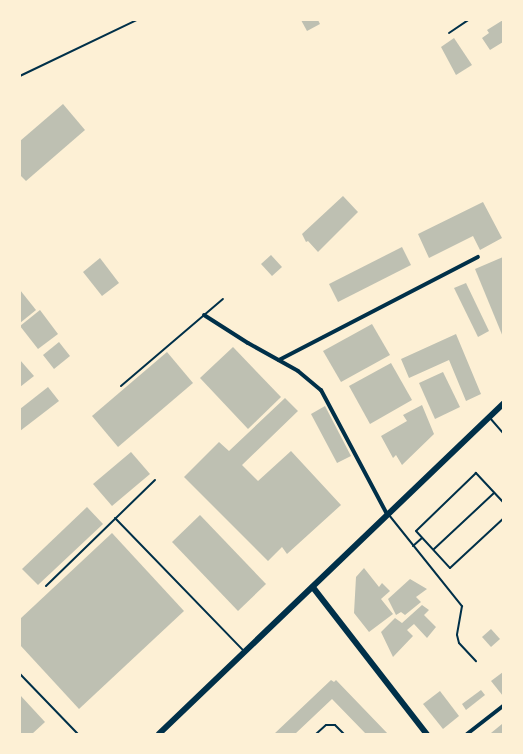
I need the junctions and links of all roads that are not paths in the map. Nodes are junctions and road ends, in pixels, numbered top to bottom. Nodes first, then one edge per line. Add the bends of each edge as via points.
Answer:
1 (468, 20) edge
2 (449, 33) dead end
3 (478, 257) dead end
4 (223, 299) dead end
5 (204, 315) junction
6 (279, 360) junction
7 (121, 386) dead end
8 (503, 404) edge
9 (489, 417) junction
10 (503, 433) edge
11 (155, 480) dead end
12 (494, 493) junction
13 (503, 502) edge
14 (388, 514) junction
15 (115, 518) junction
16 (503, 519) edge
17 (422, 538) junction
18 (413, 546) junction
19 (433, 550) junction
20 (46, 586) dead end
21 (313, 586) junction
22 (244, 652) junction
23 (476, 661) dead end
24 (20, 674) edge
25 (503, 707) edge
26 (78, 734) edge
27 (159, 734) edge
28 (316, 734) edge
29 (344, 734) edge
30 (427, 734) edge
31 (467, 734) edge

1 - 2 lane
3 - 6 street
4 - 5 lane
5 - 6 street
5 - 7 lane
6 - 14 street via 298,371 321,390
8 - 9 street
9 - 10 lane
9 - 14 street
11 - 15 lane
12 - 13 lane
12 - 17 lane via 476,473 416,531
12 - 19 lane
14 - 18 lane
14 - 21 street
15 - 20 lane
15 - 22 lane
16 - 19 lane via 450,568
17 - 18 lane
17 - 19 lane
18 - 23 lane via 462,606 457,635
21 - 22 street
21 - 30 street
22 - 27 street
24 - 26 lane
25 - 31 street
28 - 29 lane via 326,725 335,725

